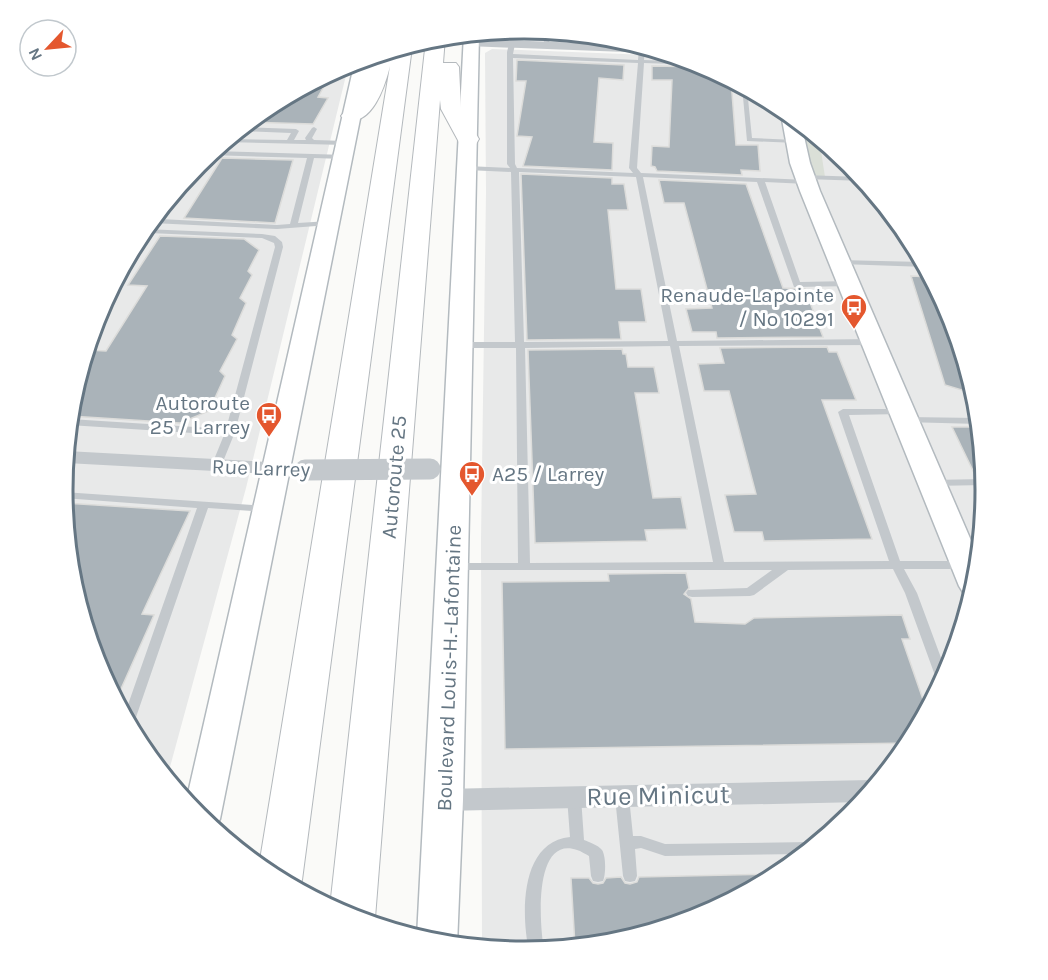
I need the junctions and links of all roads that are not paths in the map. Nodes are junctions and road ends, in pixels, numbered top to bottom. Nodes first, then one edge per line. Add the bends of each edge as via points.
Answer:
1 (535, 39) edge
2 (505, 40) edge
3 (488, 41) edge
4 (472, 42) edge
5 (508, 44) junction
6 (450, 46) edge
7 (434, 48) edge
8 (632, 52) edge
9 (645, 55) edge
10 (402, 56) edge
11 (382, 62) edge
12 (362, 69) edge
13 (745, 97) edge
14 (352, 116) junction
15 (792, 127) edge
16 (253, 129) edge
17 (314, 129) dead end
18 (468, 139) junction
19 (238, 141) edge
20 (312, 142) junction
21 (795, 142) junction
22 (289, 143) junction
23 (344, 150) junction
24 (224, 154) edge
25 (310, 158) junction
26 (467, 168) junction
27 (515, 170) junction
28 (639, 175) junction
29 (806, 179) junction
30 (850, 179) edge
31 (760, 180) junction
32 (162, 221) edge
33 (329, 223) junction
34 (293, 226) junction
35 (154, 231) edge
36 (915, 266) edge
37 (845, 273) junction
38 (874, 342) junction
39 (673, 344) junction
40 (460, 345) junction
41 (520, 345) junction
42 (905, 416) junction
43 (969, 420) edge
44 (78, 423) edge
45 (230, 432) junction
46 (74, 458) edge
47 (216, 467) junction
48 (443, 469) junction
49 (290, 470) junction
50 (975, 482) edge
51 (932, 483) junction
52 (73, 496) edge
53 (203, 506) junction
54 (268, 509) junction
55 (896, 565) junction
56 (719, 566) junction
57 (785, 566) junction
58 (453, 567) junction
59 (524, 567) junction
60 (967, 570) edge
61 (966, 575) edge
62 (692, 593) dead end
63 (938, 668) edge
64 (132, 712) edge
65 (622, 796) junction
66 (855, 796) edge
67 (574, 797) junction
68 (444, 800) junction
69 (204, 807) edge
70 (577, 843) junction
71 (627, 843) junction
72 (799, 848) edge
73 (281, 870) edge
74 (598, 876) dead end
75 (630, 876) dead end
76 (353, 908) edge
77 (438, 932) edge
78 (535, 941) edge

1 - 5 street
2 - 5 lane
3 - 5 street
4 - 18 main road, Boulevard Louis-H.-Lafontaine
5 - 8 lane
5 - 27 lane
6 - 18 highway via 451,109
7 - 76 highway, Autoroute 25
9 - 28 lane via 633,168
10 - 73 highway
11 - 14 highway via 372,94
12 - 14 main road
13 - 21 lane via 749,140
14 - 23 main road
15 - 21 main road
16 - 22 lane via 296,131
17 - 20 lane via 308,138
18 - 26 main road, Boulevard Louis-H.-Lafontaine
19 - 22 lane
20 - 22 lane
20 - 23 lane
21 - 29 main road
23 - 25 lane
23 - 33 main road
24 - 25 lane
25 - 34 lane
26 - 27 lane
26 - 40 main road, Boulevard Louis-H.-Lafontaine
27 - 28 lane
27 - 41 lane
28 - 31 lane
28 - 39 lane
29 - 30 lane
29 - 31 lane
29 - 37 main road
31 - 37 lane via 797,285
32 - 34 lane
33 - 34 lane
33 - 49 main road
35 - 45 lane via 262,236 278,242
36 - 37 lane
37 - 38 main road
38 - 39 lane
38 - 42 main road
39 - 41 lane
39 - 56 lane
40 - 41 lane
40 - 48 main road, Boulevard Louis-H.-Lafontaine
41 - 59 lane
42 - 43 lane
42 - 51 main road
42 - 55 lane via 843,412
44 - 45 lane
45 - 47 lane
46 - 47 street, Rue Larrey
47 - 49 street, Rue Larrey
48 - 49 street, Rue Larrey, bridge
48 - 58 main road, Boulevard Louis-H.-Lafontaine
49 - 54 main road
50 - 51 lane
51 - 60 main road
52 - 53 lane
53 - 54 lane
53 - 64 lane
54 - 69 main road
55 - 57 lane
55 - 61 lane
55 - 63 lane via 911,592
56 - 57 lane
56 - 59 lane
57 - 62 lane via 750,592
58 - 59 lane
58 - 68 main road, Boulevard Louis-H.-Lafontaine
65 - 66 street, Rue Minicut
65 - 67 street, Rue Minicut
65 - 71 lane
67 - 68 street, Rue Minicut
67 - 70 lane
68 - 77 main road, Boulevard Louis-H.-Lafontaine
70 - 74 lane via 597,853
70 - 78 lane via 553,847 541,864 533,901
71 - 72 lane via 641,842 665,850
71 - 75 lane

